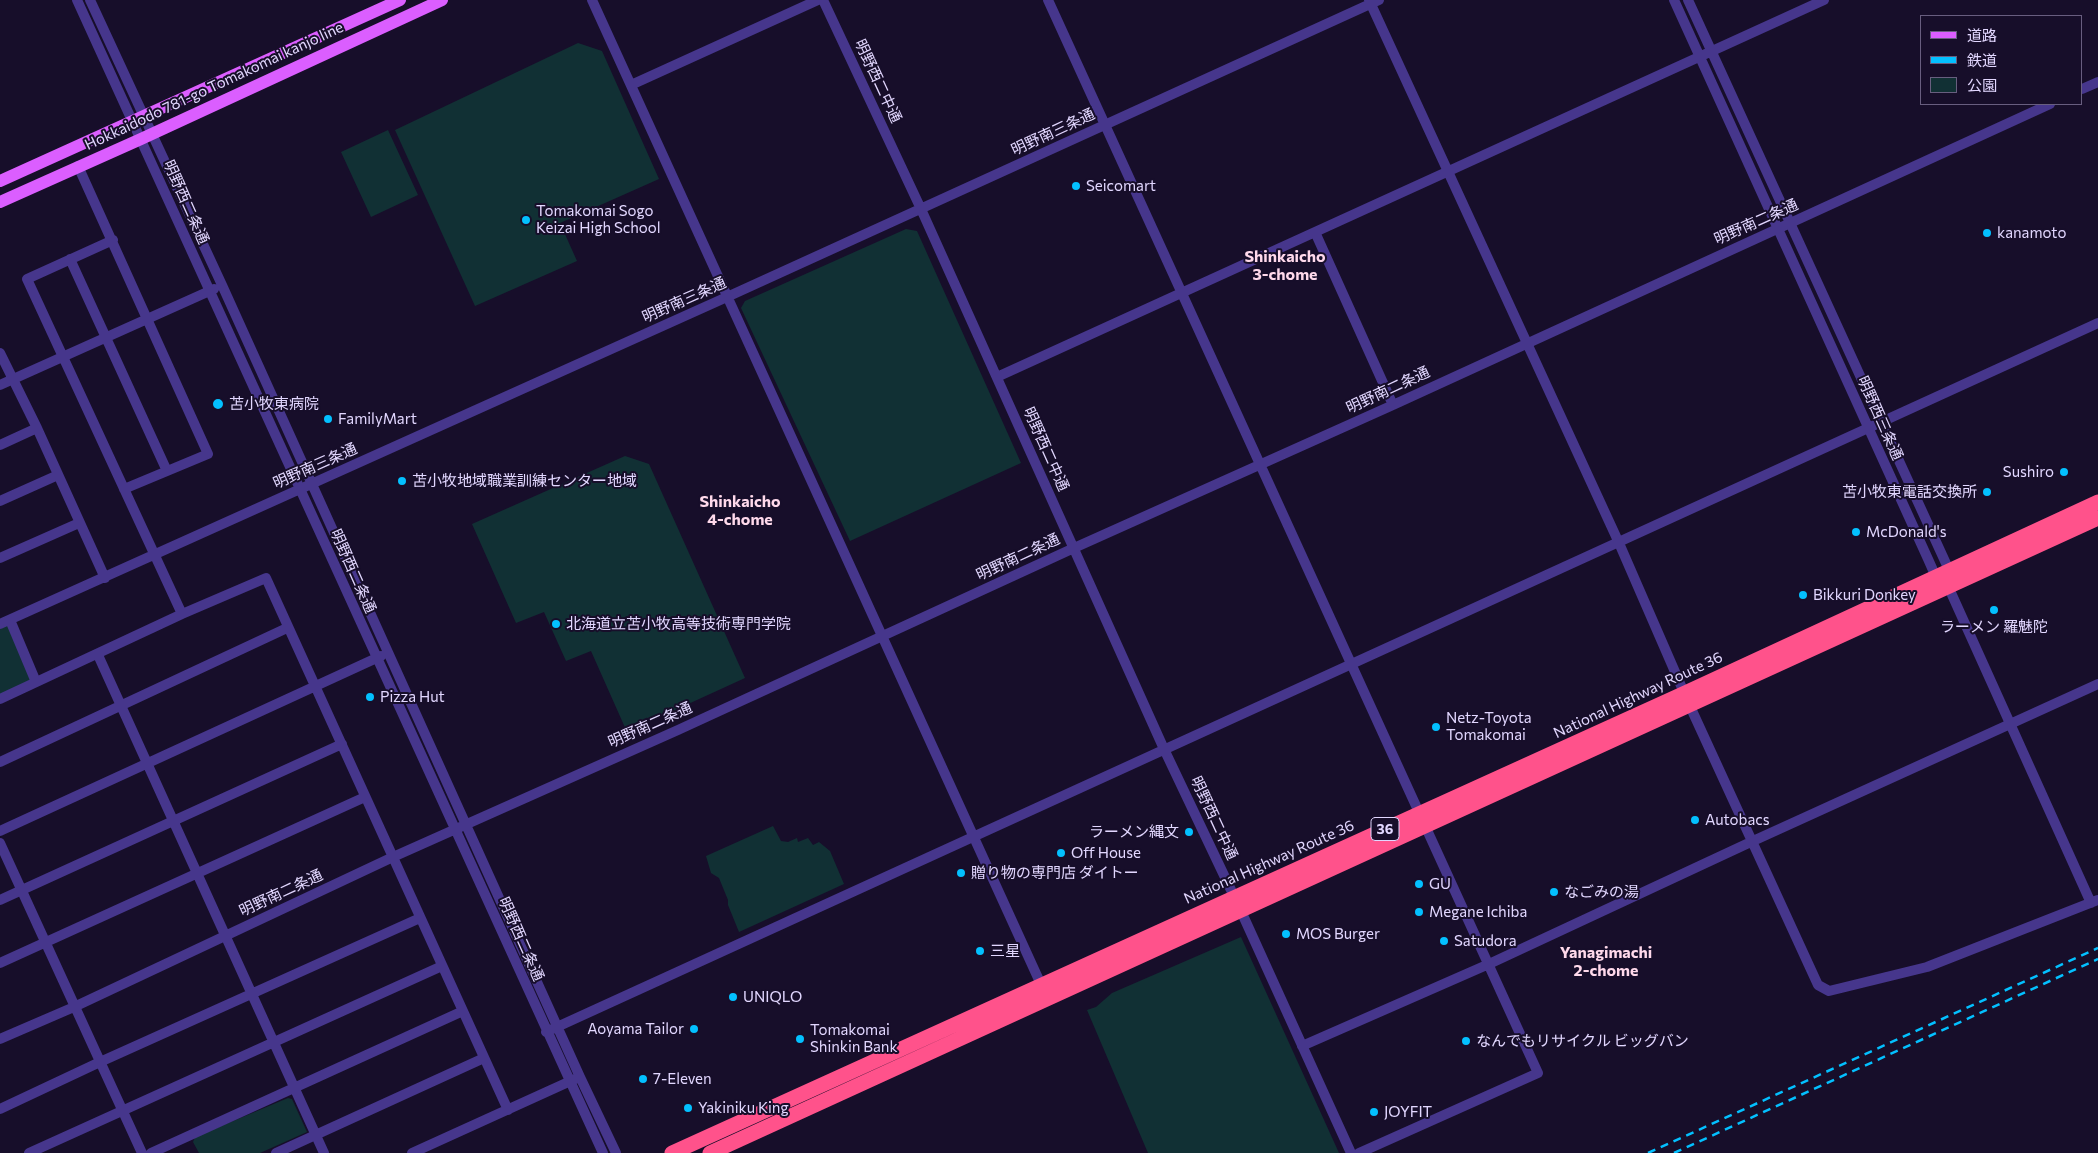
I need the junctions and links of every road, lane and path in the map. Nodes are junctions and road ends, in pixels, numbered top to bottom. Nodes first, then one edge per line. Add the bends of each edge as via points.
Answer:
1 (77, 0) edge
2 (90, 0) edge
3 (400, 0) edge
4 (442, 0) edge
5 (592, 0) edge
6 (818, 0) edge
7 (823, 0) edge
8 (1048, 0) edge
9 (1674, 0) edge
10 (1688, 0) edge
11 (1824, 0) edge
12 (1373, 1) edge
13 (1711, 51) junction
14 (1699, 57) junction
15 (2098, 82) edge
16 (631, 85) junction
17 (2083, 89) edge
18 (2048, 105) edge
19 (138, 119) junction
20 (1105, 125) junction
21 (147, 136) junction
22 (78, 166) junction
23 (1448, 172) junction
24 (0, 181) edge
25 (0, 202) edge
26 (921, 209) junction
27 (1790, 222) junction
28 (1778, 228) junction
29 (1315, 232) junction
30 (113, 240) junction
31 (70, 259) junction
32 (222, 285) junction
33 (210, 291) junction
34 (1182, 292) junction
35 (727, 297) junction
36 (148, 319) junction
37 (2098, 323) edge
38 (107, 337) junction
39 (1526, 342) junction
40 (0, 353) edge
41 (62, 356) junction
42 (997, 377) junction
43 (12, 379) junction
44 (0, 385) edge
45 (1393, 405) junction
46 (1880, 422) junction
47 (37, 428) junction
48 (1868, 428) junction
49 (0, 445) edge
50 (1261, 464) junction
51 (167, 472) junction
52 (58, 475) junction
53 (311, 484) junction
54 (124, 489) junction
55 (301, 489) junction
56 (0, 502) edge
57 (2098, 502) edge
58 (2098, 518) edge
59 (79, 523) junction
60 (1619, 543) junction
61 (1074, 548) junction
62 (155, 555) junction
63 (0, 558) edge
64 (1943, 573) junction
65 (105, 578) junction
66 (1948, 586) junction
67 (182, 614) junction
68 (5, 622) edge
69 (287, 628) junction
70 (882, 636) junction
71 (387, 653) junction
72 (98, 655) junction
73 (376, 658) junction
74 (1351, 663) junction
75 (36, 682) junction
76 (2098, 684) edge
77 (315, 686) junction
78 (1687, 698) junction
79 (0, 699) edge
80 (122, 706) junction
81 (2011, 724) junction
82 (342, 744) junction
83 (1164, 749) junction
84 (0, 762) edge
85 (147, 763) junction
86 (365, 796) junction
87 (1423, 819) junction
88 (174, 822) junction
89 (465, 824) junction
90 (454, 829) junction
91 (0, 831) edge
92 (973, 837) junction
93 (1753, 841) junction
94 (0, 843) edge
95 (393, 857) junction
96 (198, 874) junction
97 (20, 890) junction
98 (0, 900) edge
99 (2095, 902) edge
100 (1238, 904) junction
101 (420, 918) junction
102 (226, 935) junction
103 (44, 942) junction
104 (0, 962) edge
105 (1489, 964) junction
106 (442, 966) junction
107 (1041, 984) junction
108 (254, 994) junction
109 (1046, 999) junction
110 (74, 1007) junction
111 (463, 1011) junction
112 (557, 1027) junction
113 (546, 1032) junction
114 (0, 1039) edge
115 (274, 1040) junction
116 (1302, 1046) junction
117 (484, 1058) junction
118 (100, 1062) junction
119 (580, 1077) junction
120 (570, 1082) junction
121 (296, 1088) junction
122 (0, 1109) edge
123 (122, 1110) junction
124 (508, 1110) junction
125 (316, 1134) junction
126 (29, 1153) edge
127 (142, 1153) edge
128 (151, 1153) edge
129 (276, 1153) edge
130 (324, 1153) edge
131 (412, 1153) edge
132 (603, 1153) edge
133 (616, 1153) edge
134 (672, 1153) edge
135 (710, 1153) edge
136 (1351, 1153) edge
137 (1359, 1153) edge

1 - 19 street, 明野西二条通
2 - 19 street, 明野西二条通
3 - 19 main road, Hokkaidodo 781-go Tomakomai kanjo line
4 - 21 main road, Hokkaidodo 781-go Tomakomai kanjo line
5 - 16 street
6 - 16 street
7 - 26 street, 明野西二中通
8 - 20 street
9 - 14 street, 明野西三条通
10 - 13 street, 明野西三条通
11 - 13 street
12 - 20 street, 明野南三条通
12 - 23 street
13 - 14 street
13 - 27 street, 明野西三条通
14 - 23 street
14 - 28 street, 明野西三条通
15 - 17 street
16 - 35 street
18 - 27 street, 明野南二条通
19 - 21 street, 明野西二条通
19 - 24 main road, Hokkaidodo 781-go Tomakomai kanjo line
20 - 26 street, 明野南三条通
20 - 34 street
21 - 22 main road, Hokkaidodo 781-go Tomakomai kanjo line
21 - 32 street, 明野西二条通
21 - 33 street, 明野西二条通
22 - 25 main road, Hokkaidodo 781-go Tomakomai kanjo line
22 - 30 street
23 - 29 street
23 - 39 street
26 - 35 street, 明野南三条通
26 - 42 street, 明野西二中通
27 - 28 street, 明野南二条通
27 - 46 street, 明野西三条通
28 - 39 street, 明野南二条通
28 - 48 street, 明野西三条通
29 - 34 street
29 - 45 street
30 - 31 street
30 - 36 street
31 - 38 street
31 - 41 street via 27,279
32 - 33 street
32 - 53 street, 明野西二条通
33 - 36 street
33 - 55 street, 明野西二条通
34 - 42 street
34 - 50 street
35 - 53 street, 明野南三条通
35 - 70 street
36 - 38 street
36 - 51 street via 208,454
37 - 46 street
38 - 41 street
38 - 51 street
39 - 45 street, 明野南二条通
39 - 60 street
40 - 43 street
41 - 43 street
41 - 54 street
42 - 61 street, 明野西二中通
43 - 44 street
43 - 47 street
45 - 50 street, 明野南二条通
46 - 48 street
46 - 64 street, 明野西三条通
47 - 49 street
47 - 52 street
48 - 60 street
48 - 64 street, 明野西三条通
50 - 61 street, 明野南二条通
50 - 74 street
51 - 54 street
52 - 56 street
52 - 59 street
53 - 55 street, 明野南三条通
53 - 71 street, 明野西二条通
54 - 62 street
55 - 62 street, 明野南三条通
55 - 73 street, 明野西二条通
57 - 64 highway, National Highway Route 36 / 36
58 - 66 highway, National Highway Route 36 / 36
59 - 63 street
59 - 65 street
60 - 74 street
60 - 78 street
61 - 70 street, 明野南二条通
61 - 83 street, 明野西二中通
62 - 65 street, 明野南三条通
62 - 67 street
64 - 66 street, 明野西三条通
64 - 78 highway, National Highway Route 36 / 36
65 - 68 street, 明野南三条通
66 - 78 highway, National Highway Route 36 / 36
66 - 81 street
67 - 69 street via 266,578
67 - 72 street
68 - 75 street
69 - 77 street
69 - 80 street
70 - 89 street, 明野南二条通
70 - 92 street
71 - 73 street
71 - 89 street, 明野西二条通
72 - 75 street
72 - 80 street
73 - 77 street
73 - 90 street, 明野西二条通
74 - 83 street
74 - 87 street
75 - 79 street
76 - 81 street
77 - 82 street
77 - 85 street
78 - 87 highway, National Highway Route 36 / 36 via 1631,733
78 - 93 street
80 - 84 street
80 - 85 street
81 - 93 street
81 - 99 street
82 - 86 street
82 - 88 street
83 - 92 street
83 - 100 street, 明野西二中通
85 - 88 street
85 - 91 street
86 - 95 street
86 - 96 street
87 - 100 highway, National Highway Route 36 / 36
87 - 105 street
88 - 96 street
88 - 97 street
89 - 90 street, 明野南二条通
89 - 112 street, 明野西二条通
90 - 95 street, 明野南二条通
90 - 113 street, 明野西二条通
92 - 107 street
92 - 112 street
93 - 99 street via 1818,985 1829,991 1927,967
93 - 105 street
94 - 97 street
95 - 101 street
95 - 102 street, 明野南二条通
96 - 102 street
96 - 103 street
97 - 98 street
97 - 103 street
100 - 107 highway, National Highway Route 36 / 36
100 - 109 highway, National Highway Route 36 / 36
100 - 116 street, 明野西二中通
101 - 106 street
101 - 108 street
102 - 108 street
102 - 110 street, 明野南二条通
103 - 104 street
103 - 110 street
105 - 116 street
105 - 137 street via 1538,1073
106 - 111 street
106 - 115 street
107 - 109 street
107 - 134 highway, National Highway Route 36 / 36
108 - 115 street
108 - 118 street
109 - 135 highway, National Highway Route 36 / 36
110 - 114 street, 明野南二条通
110 - 118 street
111 - 117 street
111 - 121 street
112 - 113 street
112 - 119 street, 明野西二条通
113 - 120 street, 明野西二条通
115 - 121 street
115 - 123 street
116 - 136 street, 明野西二中通
117 - 124 street
117 - 125 street
118 - 122 street
118 - 123 street
119 - 120 street
119 - 133 street, 明野西二条通
120 - 124 street
120 - 132 street, 明野西二条通
121 - 125 street
121 - 128 street
123 - 126 street
123 - 127 street
124 - 131 street
125 - 129 street
125 - 130 street

